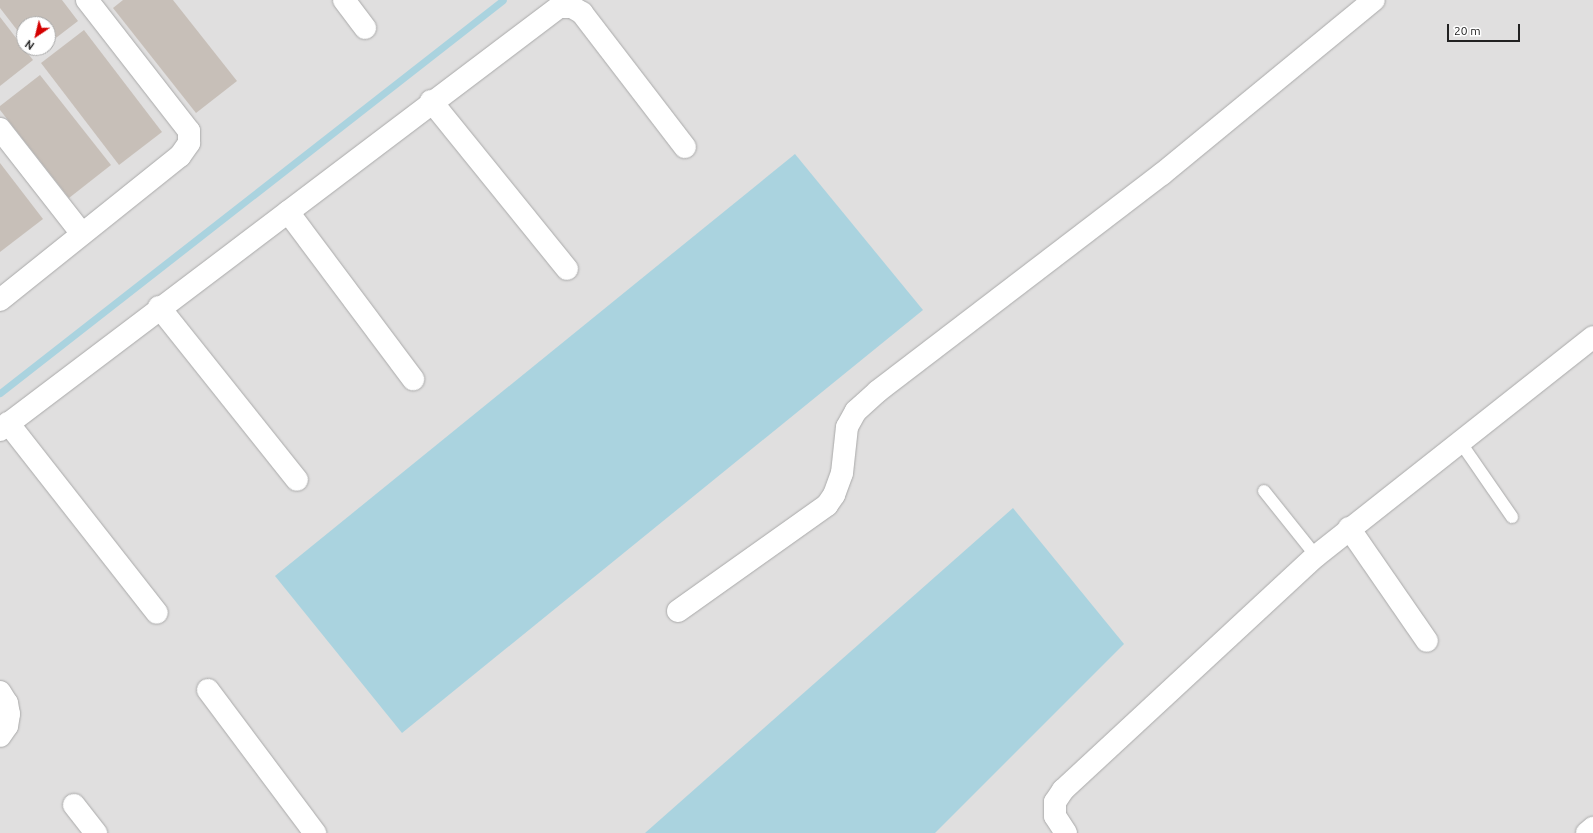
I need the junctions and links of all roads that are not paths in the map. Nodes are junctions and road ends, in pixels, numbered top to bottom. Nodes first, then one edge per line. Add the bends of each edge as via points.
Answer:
1 (87, 0) edge
2 (344, 0) edge
3 (1374, 0) edge
4 (365, 28) dead end
5 (432, 101) junction
6 (0, 129) edge
7 (685, 147) dead end
8 (288, 212) junction
9 (82, 234) junction
10 (567, 269) dead end
11 (0, 300) edge
12 (159, 306) junction
13 (1593, 337) edge
14 (414, 379) dead end
15 (4, 426) edge
16 (1460, 443) junction
17 (297, 480) dead end
18 (1264, 491) dead end
19 (1512, 516) dead end
20 (1349, 528) junction
21 (1316, 556) junction
22 (678, 612) dead end
23 (157, 613) dead end
24 (1427, 642) dead end
25 (208, 690) dead end
26 (0, 692) edge
27 (0, 736) edge
28 (74, 805) dead end
29 (1593, 828) edge
30 (96, 833) edge
31 (315, 833) edge
32 (1066, 833) edge
33 (1587, 833) edge

1 - 9 street via 189,131 189,143 180,156
2 - 4 street
3 - 22 street via 1162,174 878,391 856,411 847,427 842,473 834,495 827,505
5 - 7 street via 559,6 572,7 582,13
5 - 8 street
5 - 10 street
6 - 9 street
8 - 12 street
8 - 14 street
9 - 11 street
12 - 15 street
12 - 17 street
13 - 16 street
15 - 23 street
16 - 19 lane
16 - 20 street
18 - 21 lane
20 - 21 street
20 - 24 street
21 - 32 street via 1063,790 1055,802 1055,816
25 - 31 street
26 - 27 street via 7,703 9,714 7,726
28 - 30 street
29 - 33 street

